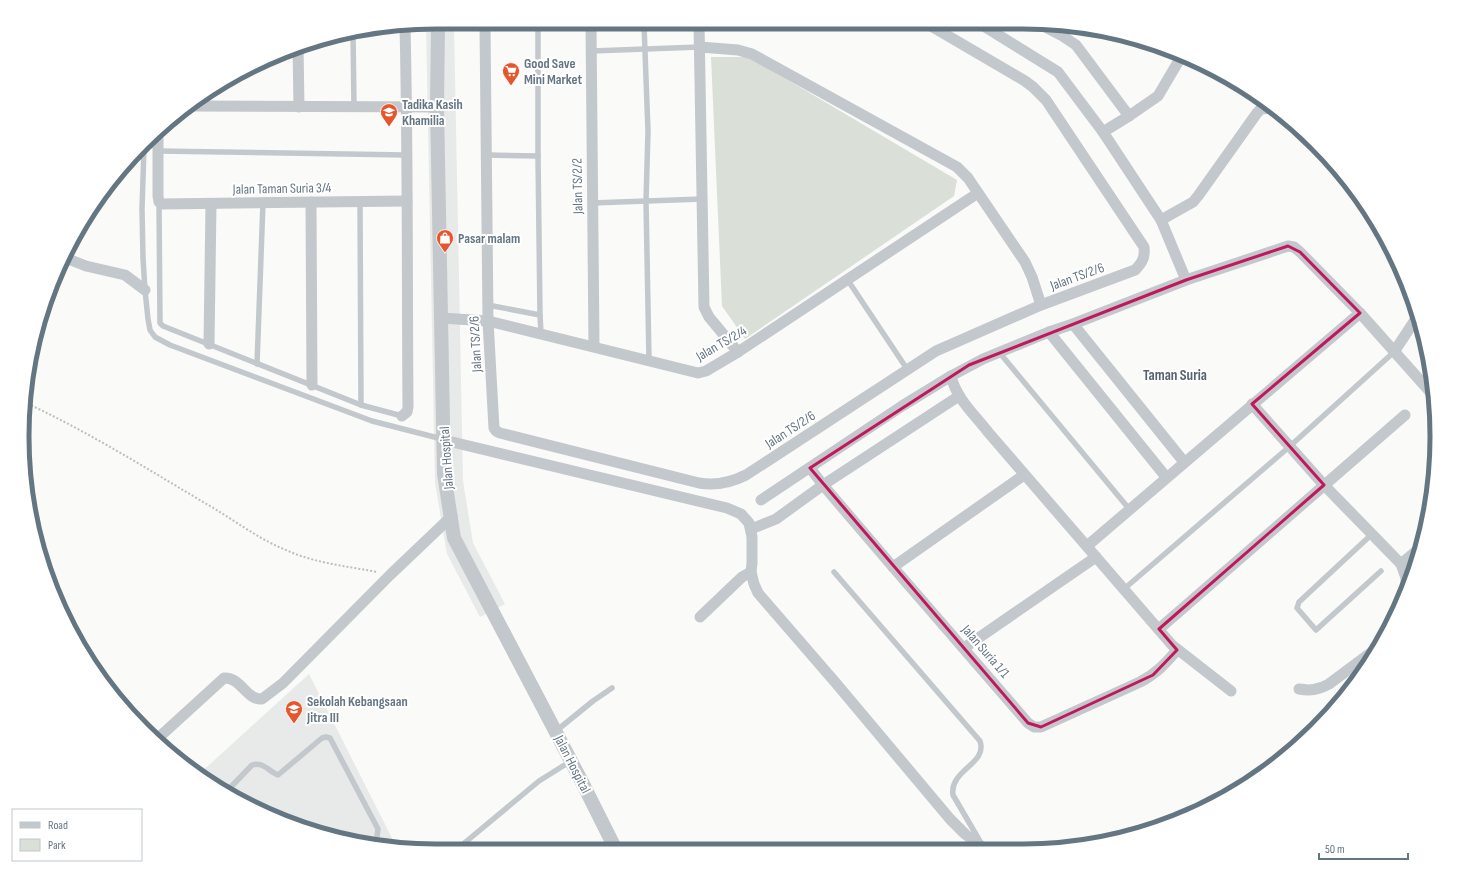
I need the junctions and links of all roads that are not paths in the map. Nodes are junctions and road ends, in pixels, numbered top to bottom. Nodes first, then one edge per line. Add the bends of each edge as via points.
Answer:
1 (438, 29) edge
2 (485, 29) edge
3 (538, 29) edge
4 (591, 29) edge
5 (644, 29) edge
6 (699, 29) edge
7 (936, 29) edge
8 (990, 29) edge
9 (406, 30) edge
10 (1052, 30) edge
11 (353, 38) edge
12 (700, 48) junction
13 (644, 49) junction
14 (591, 51) junction
15 (298, 54) edge
16 (1179, 60) edge
17 (198, 106) edge
18 (299, 107) junction
19 (354, 107) junction
20 (407, 107) junction
21 (438, 108) junction
22 (1265, 109) edge
23 (1129, 116) junction
24 (1103, 132) junction
25 (158, 139) edge
26 (158, 151) junction
27 (144, 153) edge
28 (406, 155) junction
29 (486, 155) junction
30 (538, 156) junction
31 (978, 193) junction
32 (702, 199) junction
33 (646, 201) junction
34 (159, 202) junction
35 (311, 202) junction
36 (360, 202) junction
37 (406, 202) junction
38 (263, 203) junction
39 (592, 203) junction
40 (211, 204) junction
41 (1161, 220) junction
42 (69, 260) edge
43 (847, 280) junction
44 (1186, 280) junction
45 (145, 290) junction
46 (488, 305) junction
47 (1041, 305) junction
48 (1360, 313) junction
49 (540, 315) junction
50 (441, 318) junction
51 (488, 321) junction
52 (1413, 323) edge
53 (1073, 324) junction
54 (1049, 332) junction
55 (542, 333) junction
56 (209, 344) junction
57 (594, 346) junction
58 (738, 352) junction
59 (998, 352) junction
60 (1394, 352) junction
61 (648, 360) junction
62 (257, 364) junction
63 (906, 369) junction
64 (951, 376) junction
65 (312, 385) junction
66 (1427, 389) edge
67 (959, 396) junction
68 (1252, 404) junction
69 (361, 405) junction
70 (1405, 415) dead end
71 (402, 416) joint
72 (444, 440) junction
73 (1289, 447) junction
74 (1184, 462) junction
75 (810, 468) junction
76 (1024, 475) junction
77 (1166, 477) junction
78 (823, 485) junction
79 (1324, 485) junction
80 (761, 500) dead end
81 (1130, 510) junction
82 (452, 516) junction
83 (751, 529) junction
84 (1371, 535) junction
85 (1087, 546) junction
86 (1412, 555) edge
87 (1096, 557) junction
88 (1401, 564) junction
89 (893, 567) junction
90 (1381, 571) dead end
91 (751, 572) junction
92 (834, 572) dead end
93 (1405, 575) edge
94 (1124, 590) junction
95 (700, 617) dead end
96 (1159, 629) junction
97 (964, 648) junction
98 (1176, 650) junction
99 (1363, 659) edge
100 (612, 688) dead end
101 (1299, 688) dead end
102 (1231, 691) dead end
103 (556, 731) junction
104 (160, 736) edge
105 (571, 760) junction
106 (230, 787) edge
107 (375, 839) edge
108 (463, 844) edge
109 (613, 844) edge
110 (978, 844) edge
111 (982, 844) edge

1 - 21 street, Jalan Hospital
2 - 29 street, Jalan TS/2/6
3 - 30 lane
4 - 14 street, Jalan TS/2/2
5 - 13 lane
6 - 12 street
7 - 47 street, Jalan TS/2/6 via 1025,81 1039,92 1144,247 1145,256 1135,270
8 - 24 street via 1058,72
9 - 20 street
10 - 23 street via 1076,45
11 - 19 lane
12 - 13 lane
12 - 31 street via 738,50 752,54 947,160 963,172
12 - 32 street
13 - 14 lane
13 - 33 lane via 648,131
14 - 39 street, Jalan TS/2/2
15 - 18 street
16 - 23 street via 1158,96
17 - 18 street
18 - 19 street
19 - 20 street
20 - 21 street
20 - 28 street
21 - 50 street, Jalan Hospital
22 - 41 street via 1256,113 1193,202
23 - 24 street
24 - 41 street
25 - 26 street
26 - 28 lane
26 - 34 street
27 - 45 lane via 142,209
28 - 37 street
29 - 30 lane
29 - 46 street, Jalan TS/2/6
30 - 49 lane
31 - 43 street, Jalan TS/2/4
31 - 47 street via 1025,262
32 - 33 lane
32 - 58 street via 704,307 709,317
33 - 39 lane
33 - 61 lane
34 - 40 street, Jalan Taman Suria 3/4
34 - 56 lane via 160,323
35 - 36 street, Jalan Taman Suria 3/4
35 - 38 street, Jalan Taman Suria 3/4
35 - 65 street
36 - 37 street, Jalan Taman Suria 3/4
36 - 69 lane
37 - 71 street via 408,406 407,412
38 - 40 street, Jalan Taman Suria 3/4
38 - 62 lane
39 - 57 street, Jalan TS/2/2
40 - 56 street
41 - 44 street
42 - 45 street via 125,275
43 - 58 street, Jalan TS/2/4
43 - 63 lane
44 - 48 street via 1288,246 1294,247
44 - 53 street
45 - 72 lane via 150,330 155,337 166,343 372,421
46 - 49 lane
46 - 51 street, Jalan TS/2/6
47 - 63 street, Jalan TS/2/6 via 950,344
48 - 60 street
48 - 68 street
49 - 55 lane
50 - 51 street, Jalan TS/2/4
50 - 72 street, Jalan Hospital
51 - 55 street, Jalan TS/2/4
51 - 63 street, Jalan TS/2/6 via 496,431 710,485 732,482 746,476
52 - 60 street
53 - 54 street
53 - 74 street
54 - 59 street
54 - 77 street
55 - 57 street, Jalan TS/2/4
56 - 62 lane
57 - 61 street, Jalan TS/2/4
58 - 61 street, Jalan TS/2/4 via 698,373
59 - 64 street
59 - 81 lane
60 - 66 street
60 - 73 lane
62 - 65 lane
64 - 67 street via 953,387
64 - 75 street
65 - 69 lane
67 - 76 street
67 - 78 street
68 - 73 street
68 - 74 street
69 - 71 lane
70 - 79 street
72 - 82 street, Jalan Hospital via 444,474
72 - 83 street via 735,510 744,517
73 - 79 street
73 - 94 lane
74 - 77 street
75 - 78 street, Jalan Suria 1/1
75 - 80 street
76 - 85 street
76 - 89 street
77 - 81 street
78 - 83 street via 776,519
78 - 89 street, Jalan Suria 1/1
79 - 84 street
79 - 96 street
81 - 85 street
82 - 103 street, Jalan Hospital via 454,538
82 - 104 street via 283,683 262,699 252,696 234,679 224,678
83 - 91 street
84 - 88 street
84 - 90 lane via 1299,602 1297,608 1316,630
85 - 87 street
86 - 88 street
87 - 94 street
87 - 97 street
88 - 93 street
89 - 97 street, Jalan Suria 1/1
91 - 95 street via 742,577
91 - 110 street via 758,593 957,827
92 - 111 lane via 980,741 981,752 955,780 952,790
94 - 96 street
96 - 98 street
97 - 98 street, Jalan Suria 1/1 via 1034,727 1041,727 1153,675
98 - 102 street
99 - 101 street via 1321,688
100 - 103 lane
103 - 105 street, Jalan Hospital
105 - 108 lane via 534,784
105 - 109 street, Jalan Hospital
106 - 107 lane via 252,765 263,765 278,775 322,738 330,738 378,829

